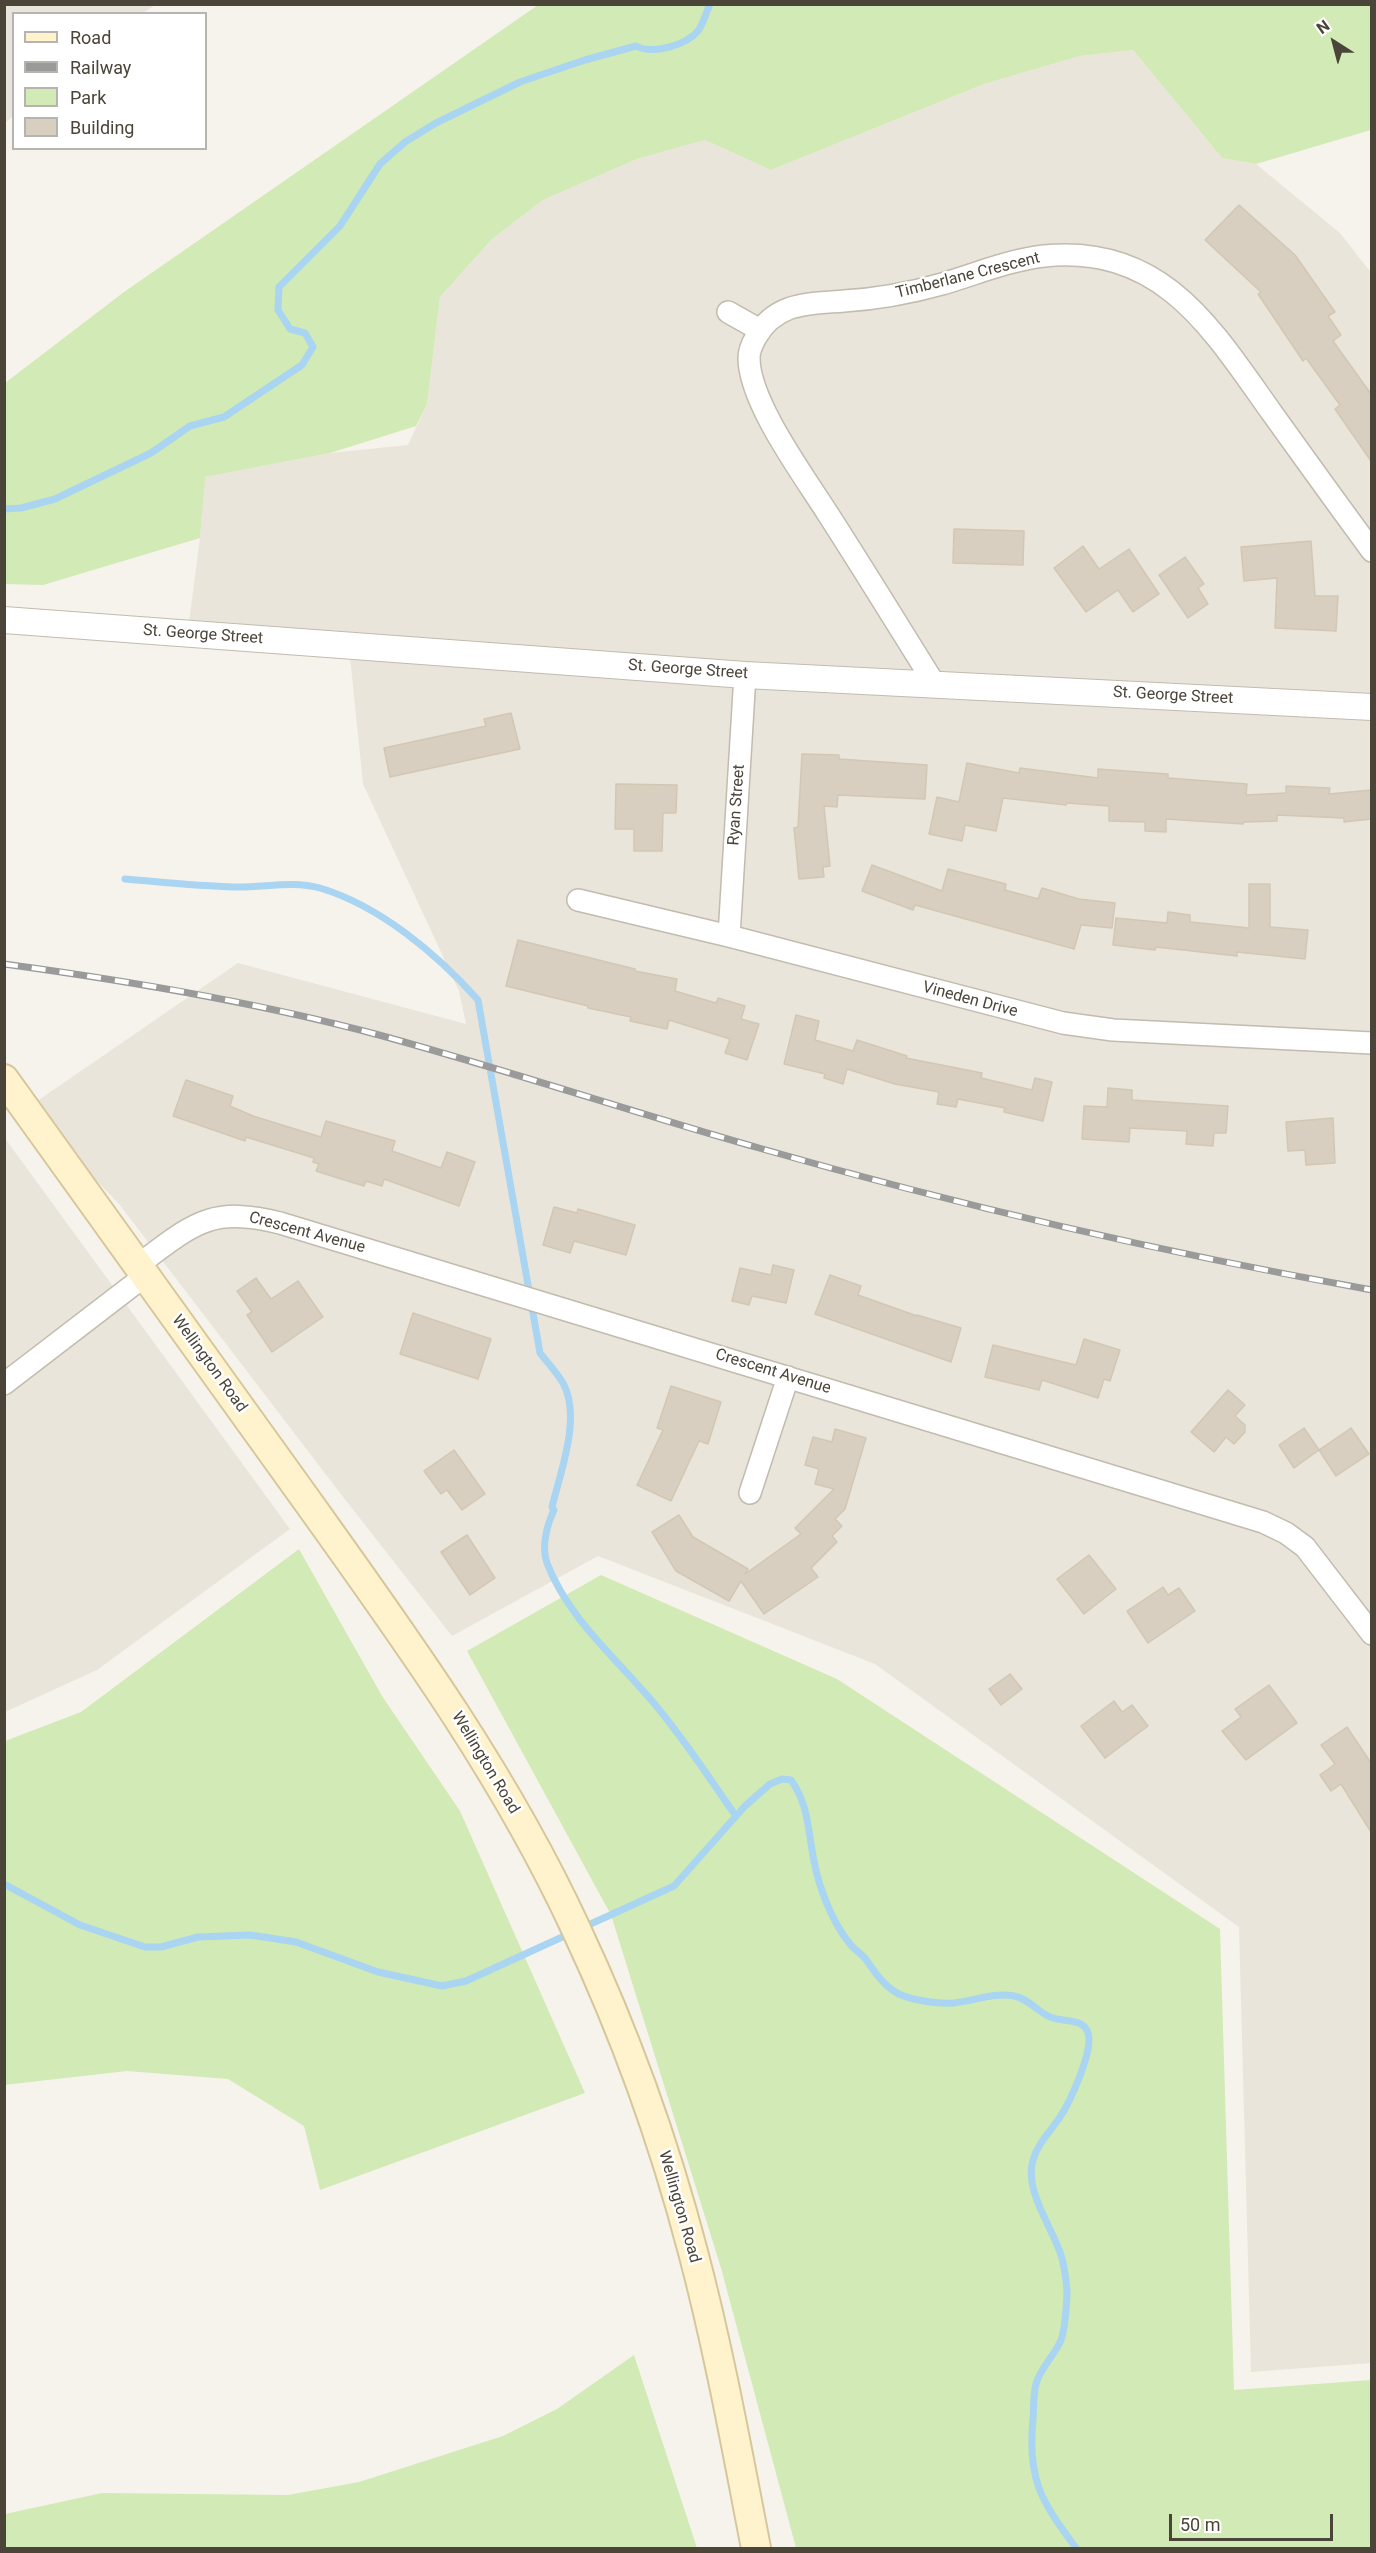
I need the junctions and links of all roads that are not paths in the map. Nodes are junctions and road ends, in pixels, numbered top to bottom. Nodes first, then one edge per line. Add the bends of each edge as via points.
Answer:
1 (728, 312) dead end
2 (760, 330) junction
3 (1371, 551) edge
4 (4, 620) edge
5 (745, 675) junction
6 (934, 684) junction
7 (1371, 707) edge
8 (578, 900) dead end
9 (729, 936) junction
10 (1371, 1043) edge
11 (4, 1079) edge
12 (142, 1270) junction
13 (788, 1377) junction
14 (4, 1384) edge
15 (750, 1493) dead end
16 (1371, 1634) edge
17 (756, 2548) edge

1 - 2 street
2 - 3 street, Timberlane Crescent via 784,309 895,295 1019,260 1069,255 1112,261 1170,289 1209,326
2 - 6 street, Timberlane Crescent via 749,353 751,381 759,399
4 - 5 street, St. George Street
5 - 6 street, St. George Street
5 - 9 street, Ryan Street
6 - 7 street, St. George Street
8 - 9 street, Vineden Drive
9 - 10 street, Vineden Drive via 1063,1023 1113,1030
11 - 12 main road, Wellington Road
12 - 13 street, Crescent Avenue via 177,1236 202,1222 227,1215 255,1216
12 - 14 street, Crescent Avenue
12 - 17 main road, Wellington Road via 429,1671 495,1776 568,1911 634,2066 681,2208 729,2408
13 - 15 street
13 - 16 street, Crescent Avenue via 1263,1522 1305,1547

